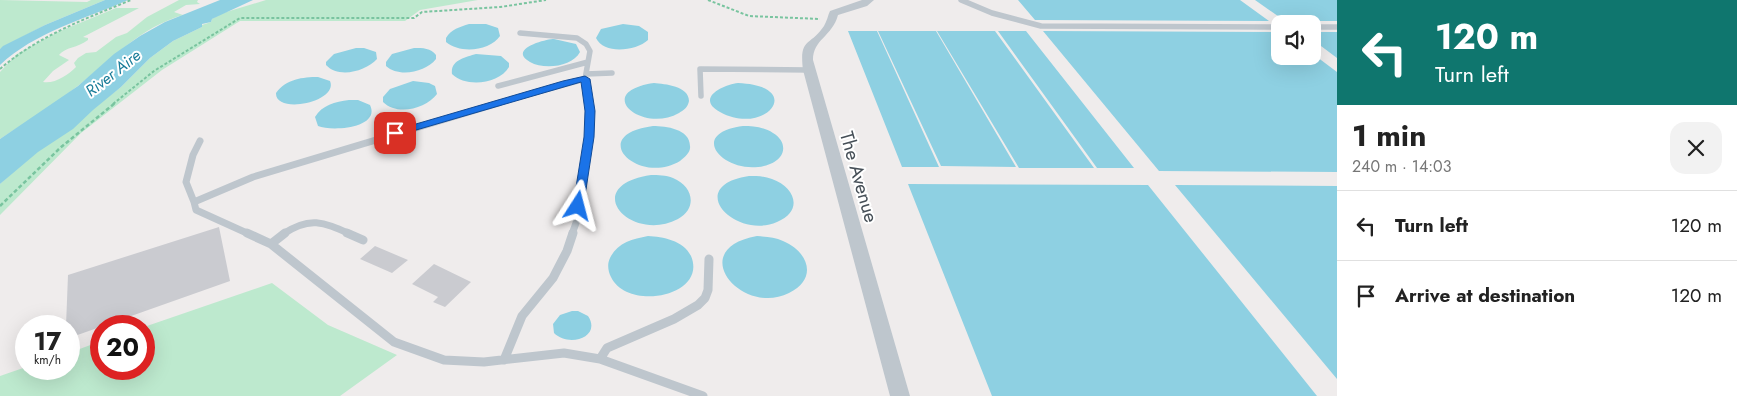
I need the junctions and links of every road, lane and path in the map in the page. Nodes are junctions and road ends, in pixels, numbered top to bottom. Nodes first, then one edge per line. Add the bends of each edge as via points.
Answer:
1 (131, 0) edge
2 (546, 0) edge
3 (708, 0) edge
4 (869, 0) edge
5 (961, 0) edge
6 (832, 19) junction
7 (1271, 27) edge
8 (1321, 27) edge
9 (1337, 27) edge
10 (520, 33) dead end
11 (588, 62) junction
12 (0, 70) edge
13 (809, 70) junction
14 (612, 72) dead end
15 (586, 76) junction
16 (498, 86) dead end
17 (701, 96) dead end
18 (200, 142) dead end
19 (194, 202) junction
20 (0, 206) edge
21 (363, 240) dead end
22 (271, 244) junction
23 (709, 260) dead end
24 (600, 358) junction
25 (504, 360) junction
26 (703, 396) edge
27 (900, 396) edge

1 - 12 path via 33,44 14,55
2 - 20 path via 500,7 422,12 414,18 240,18 154,71 53,154
3 - 6 path via 749,16
4 - 6 street, The Avenue via 834,13
5 - 7 lane via 992,13 1041,26
6 - 13 street, The Avenue via 829,27 809,44 806,54
8 - 9 lane
10 - 11 lane via 577,38 590,51
11 - 15 lane
11 - 16 lane
13 - 17 lane via 700,69
13 - 27 street, The Avenue
14 - 15 lane
15 - 19 lane via 281,168
15 - 25 lane via 589,137 576,223 553,278 522,316
18 - 19 lane via 186,182
19 - 22 lane via 196,210
21 - 22 lane via 321,222 309,221 296,224
22 - 25 lane via 394,342 444,360
23 - 24 lane via 706,297 693,310 608,348
24 - 25 lane via 564,354
24 - 26 lane

